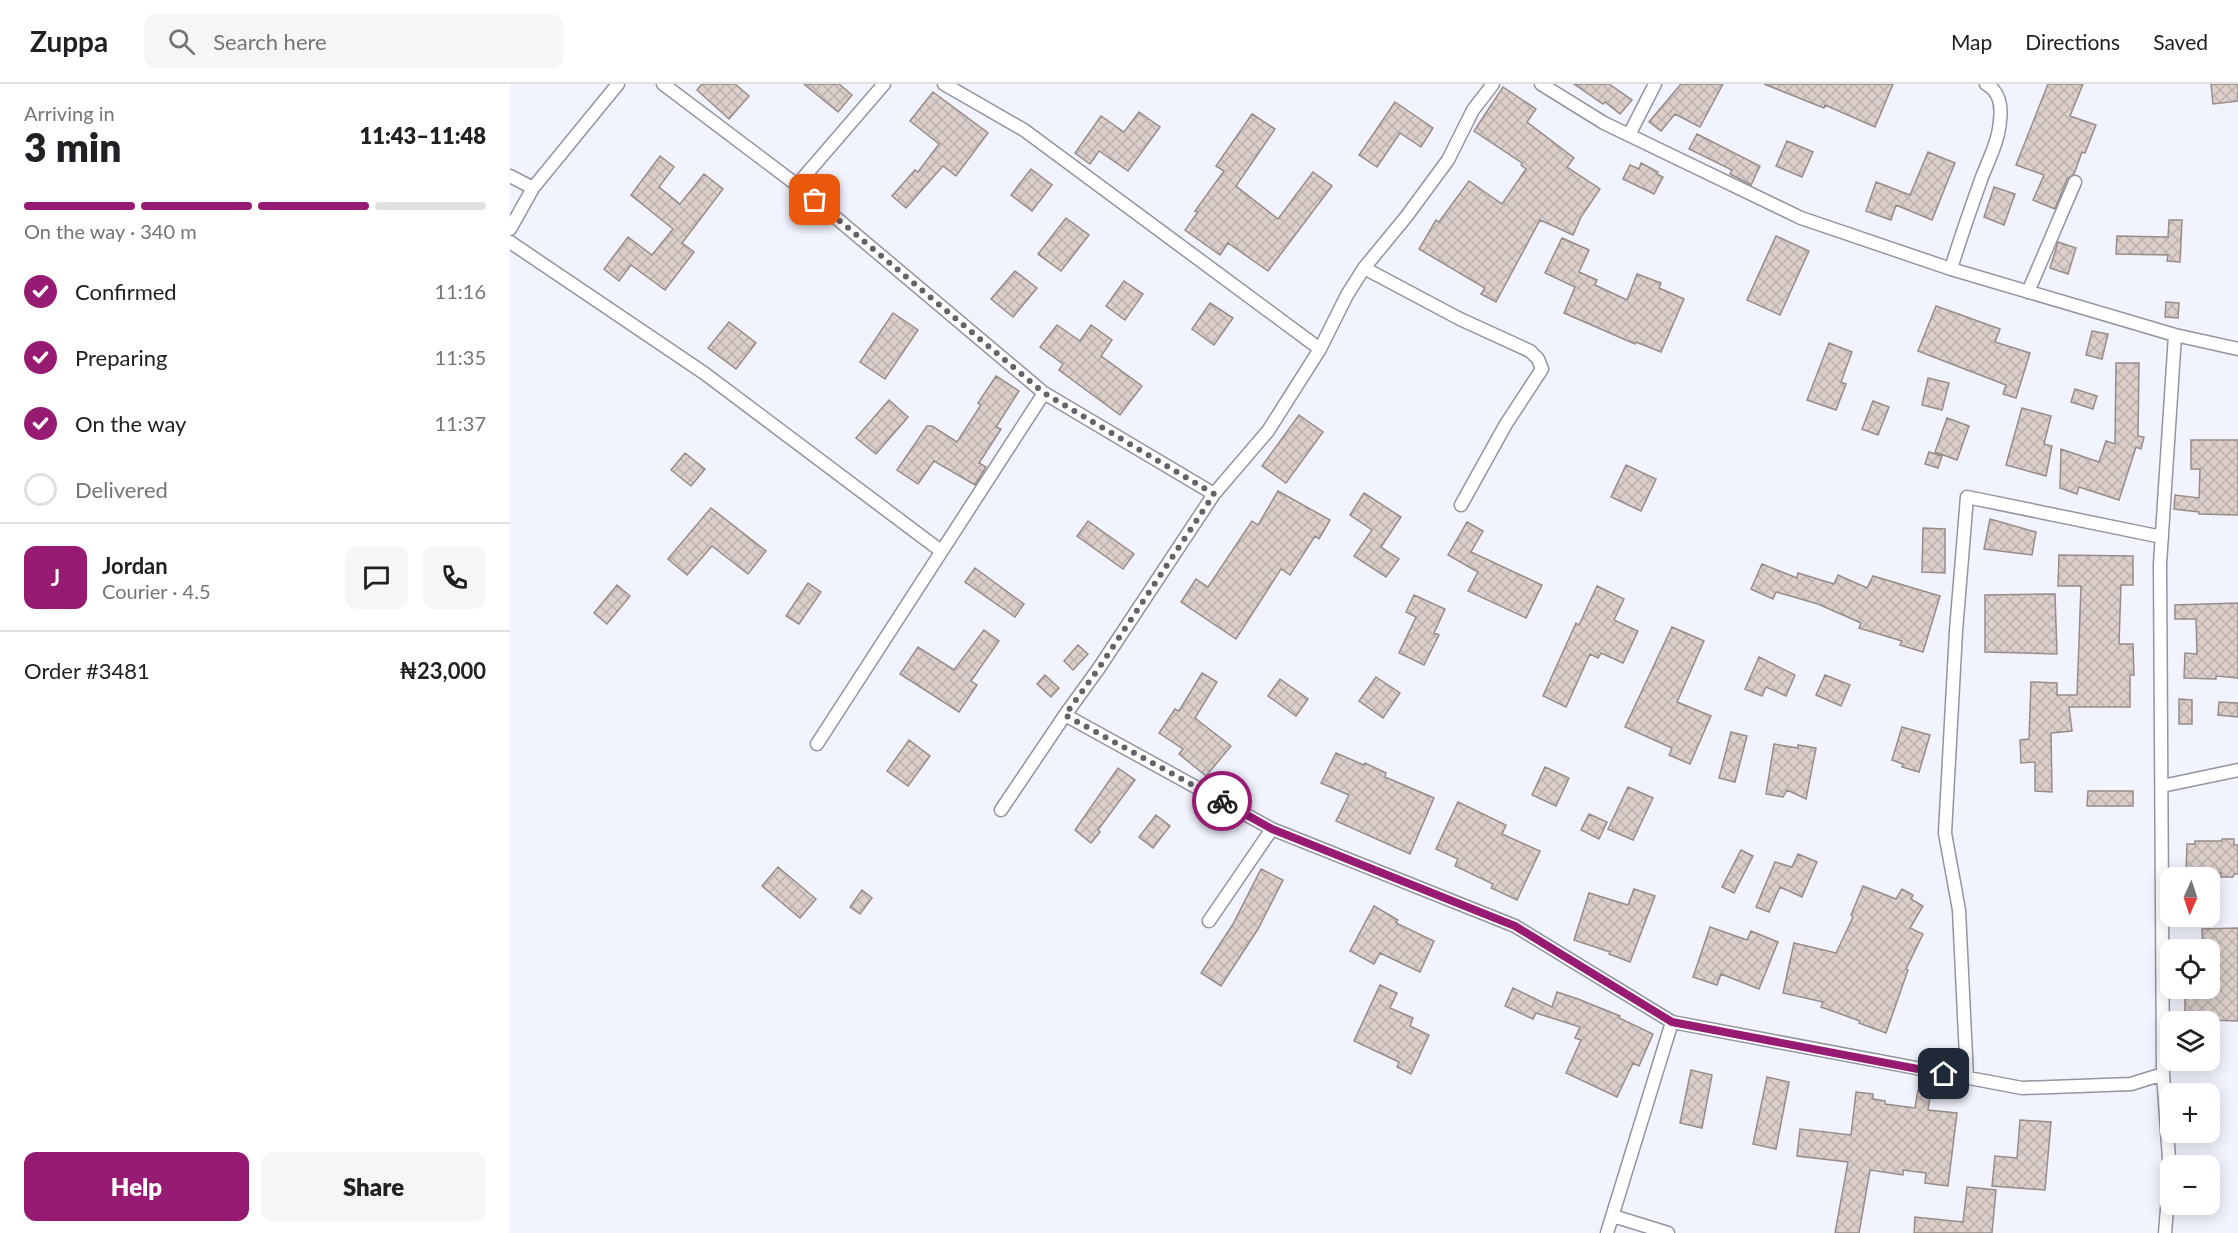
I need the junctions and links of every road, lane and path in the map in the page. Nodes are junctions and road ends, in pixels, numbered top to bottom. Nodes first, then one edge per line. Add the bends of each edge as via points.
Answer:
1 (618, 84) edge
2 (663, 84) edge
3 (884, 84) edge
4 (944, 84) edge
5 (1493, 84) edge
6 (1541, 84) edge
7 (1655, 84) edge
8 (1986, 84) edge
9 (1629, 135) junction
10 (510, 176) edge
11 (2075, 182) dead end
12 (797, 185) junction
13 (533, 188) junction
14 (510, 229) edge
15 (510, 242) edge
16 (1364, 268) junction
17 (1952, 269) junction
18 (2028, 292) junction
19 (2175, 335) junction
20 (1320, 349) junction
21 (2238, 349) edge
22 (1044, 393) junction
23 (1214, 494) junction
24 (1461, 505) dead end
25 (2162, 537) junction
26 (940, 550) junction
27 (1065, 715) junction
28 (817, 744) dead end
29 (2238, 770) edge
30 (2162, 786) junction
31 (1001, 810) dead end
32 (1272, 829) junction
33 (1209, 921) dead end
34 (1672, 1022) junction
35 (2163, 1074) junction
36 (1967, 1078) junction
37 (1613, 1216) junction
38 (1607, 1233) edge
39 (1668, 1233) edge
40 (2165, 1233) edge

1 - 13 street
2 - 12 street
3 - 12 street
4 - 20 street via 1024,130
5 - 16 street via 1473,110 1448,160
6 - 9 street
7 - 9 street
8 - 17 street via 2001,107 1997,138
9 - 17 street via 1801,218
10 - 13 street
11 - 18 street
12 - 22 street
13 - 14 street
15 - 26 street via 704,373
16 - 20 street
16 - 24 street via 1539,359 1542,369
17 - 18 street
18 - 19 street
19 - 21 street
19 - 25 street
20 - 23 street via 1268,432
22 - 23 street
22 - 26 street
23 - 27 street
25 - 30 street
25 - 36 street via 1967,497 1945,833 1959,910
26 - 28 street
27 - 31 street
27 - 32 street
29 - 30 street
30 - 35 street
32 - 33 street
32 - 34 street via 1515,926
34 - 36 street
34 - 37 street
35 - 36 street via 2131,1084 2022,1088
35 - 40 street via 2170,1173
37 - 38 street
37 - 39 street

